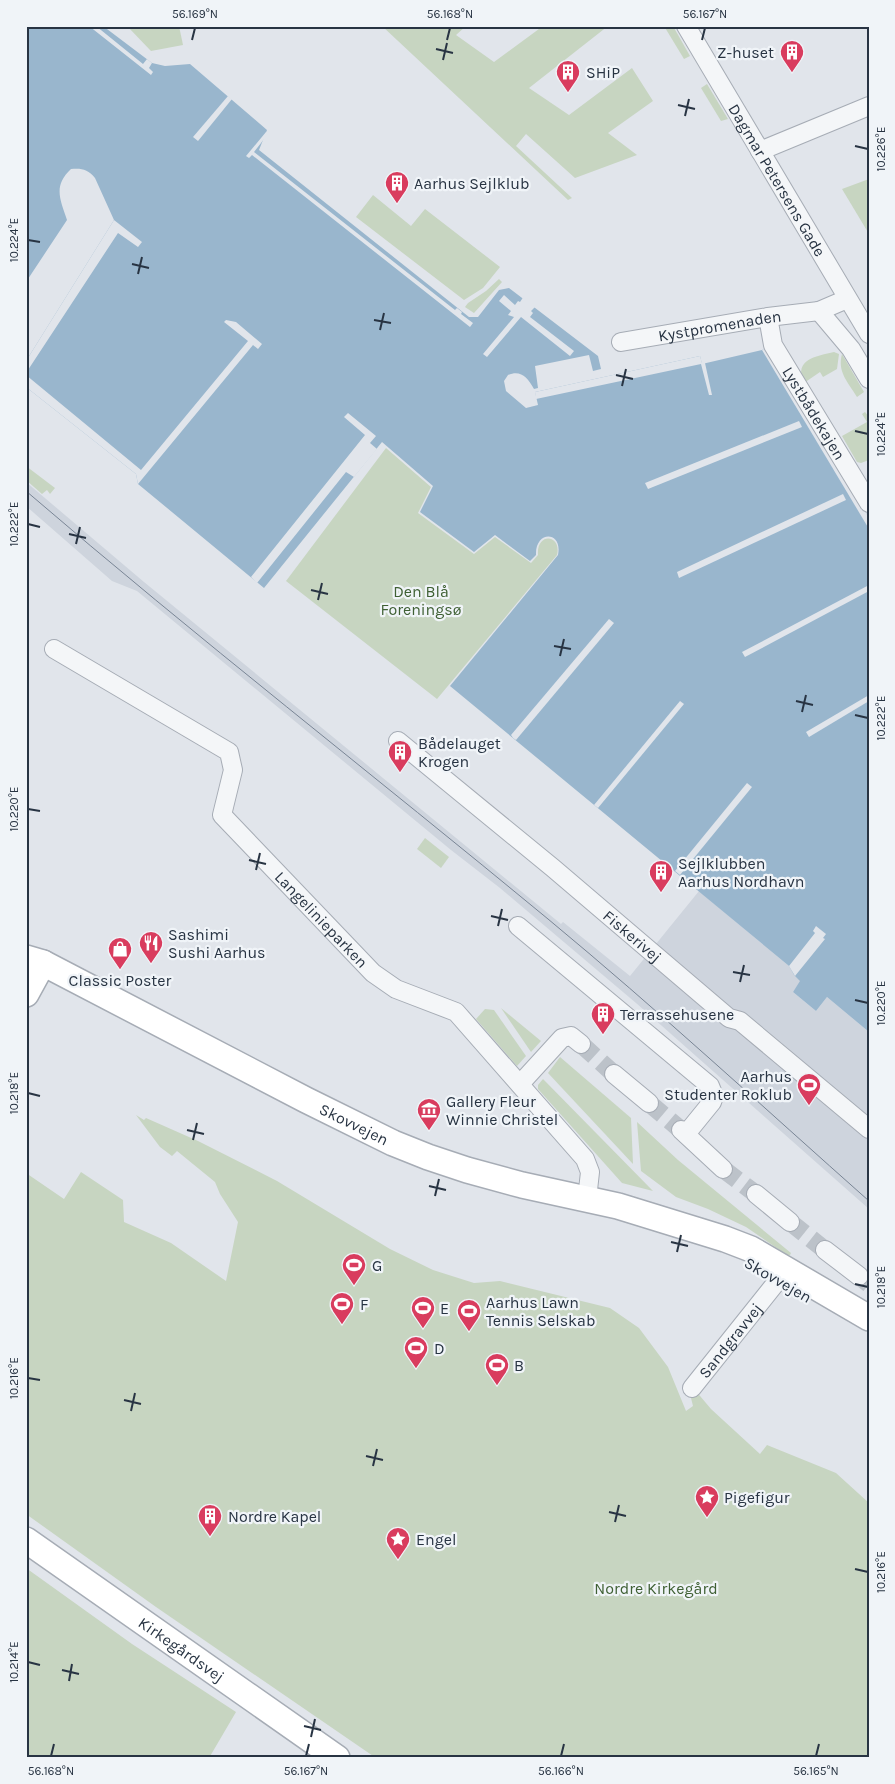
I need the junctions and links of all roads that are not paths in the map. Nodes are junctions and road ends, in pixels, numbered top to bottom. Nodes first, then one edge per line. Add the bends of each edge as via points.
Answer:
1 (686, 26) edge
2 (869, 106) edge
3 (760, 151) junction
4 (847, 298) junction
5 (819, 311) junction
6 (768, 317) junction
7 (869, 334) edge
8 (621, 342) dead end
9 (869, 379) edge
10 (869, 503) edge
11 (54, 649) dead end
12 (398, 741) dead end
13 (518, 926) dead end
14 (32, 956) edge
15 (26, 994) edge
16 (581, 1044) tunnel mouth
17 (614, 1074) tunnel mouth
18 (525, 1078) junction
19 (648, 1104) tunnel mouth
20 (869, 1128) edge
21 (723, 1168) tunnel mouth
22 (756, 1194) tunnel mouth
23 (587, 1199) junction
24 (790, 1222) tunnel mouth
25 (825, 1250) tunnel mouth
26 (782, 1274) junction
27 (859, 1276) tunnel mouth
28 (869, 1318) edge
29 (869, 1334) edge
30 (692, 1388) dead end
31 (26, 1540) edge
32 (337, 1758) edge

1 - 3 street, Dagmar Petersens Gade
2 - 3 street
3 - 4 street, Dagmar Petersens Gade
4 - 5 street, Kystpromenaden
4 - 7 street, Dagmar Petersens Gade
5 - 6 street, Kystpromenaden
5 - 9 street via 851,349
6 - 8 street, Kystpromenaden
6 - 10 street, Lystbådekajen via 773,344
11 - 18 street, Langelinieparken via 229,752 233,770 222,815 373,973 396,989 456,1012
12 - 20 street, Fiskerivej via 554,868 729,1018 740,1020
13 - 21 street via 710,1086 714,1096 712,1102 683,1132
14 - 15 street
14 - 23 street, Skovvejen via 393,1143 467,1170
16 - 18 street via 571,1036 562,1038
17 - 19 street
18 - 23 street, Langelinieparken via 585,1159 590,1172
22 - 24 street
23 - 26 street, Skovvejen via 686,1227
25 - 27 street
26 - 28 street, Skovvejen
26 - 29 street, Skovvejen
26 - 30 street, Sandgravvej
31 - 32 street, Kirkegårdsvej

